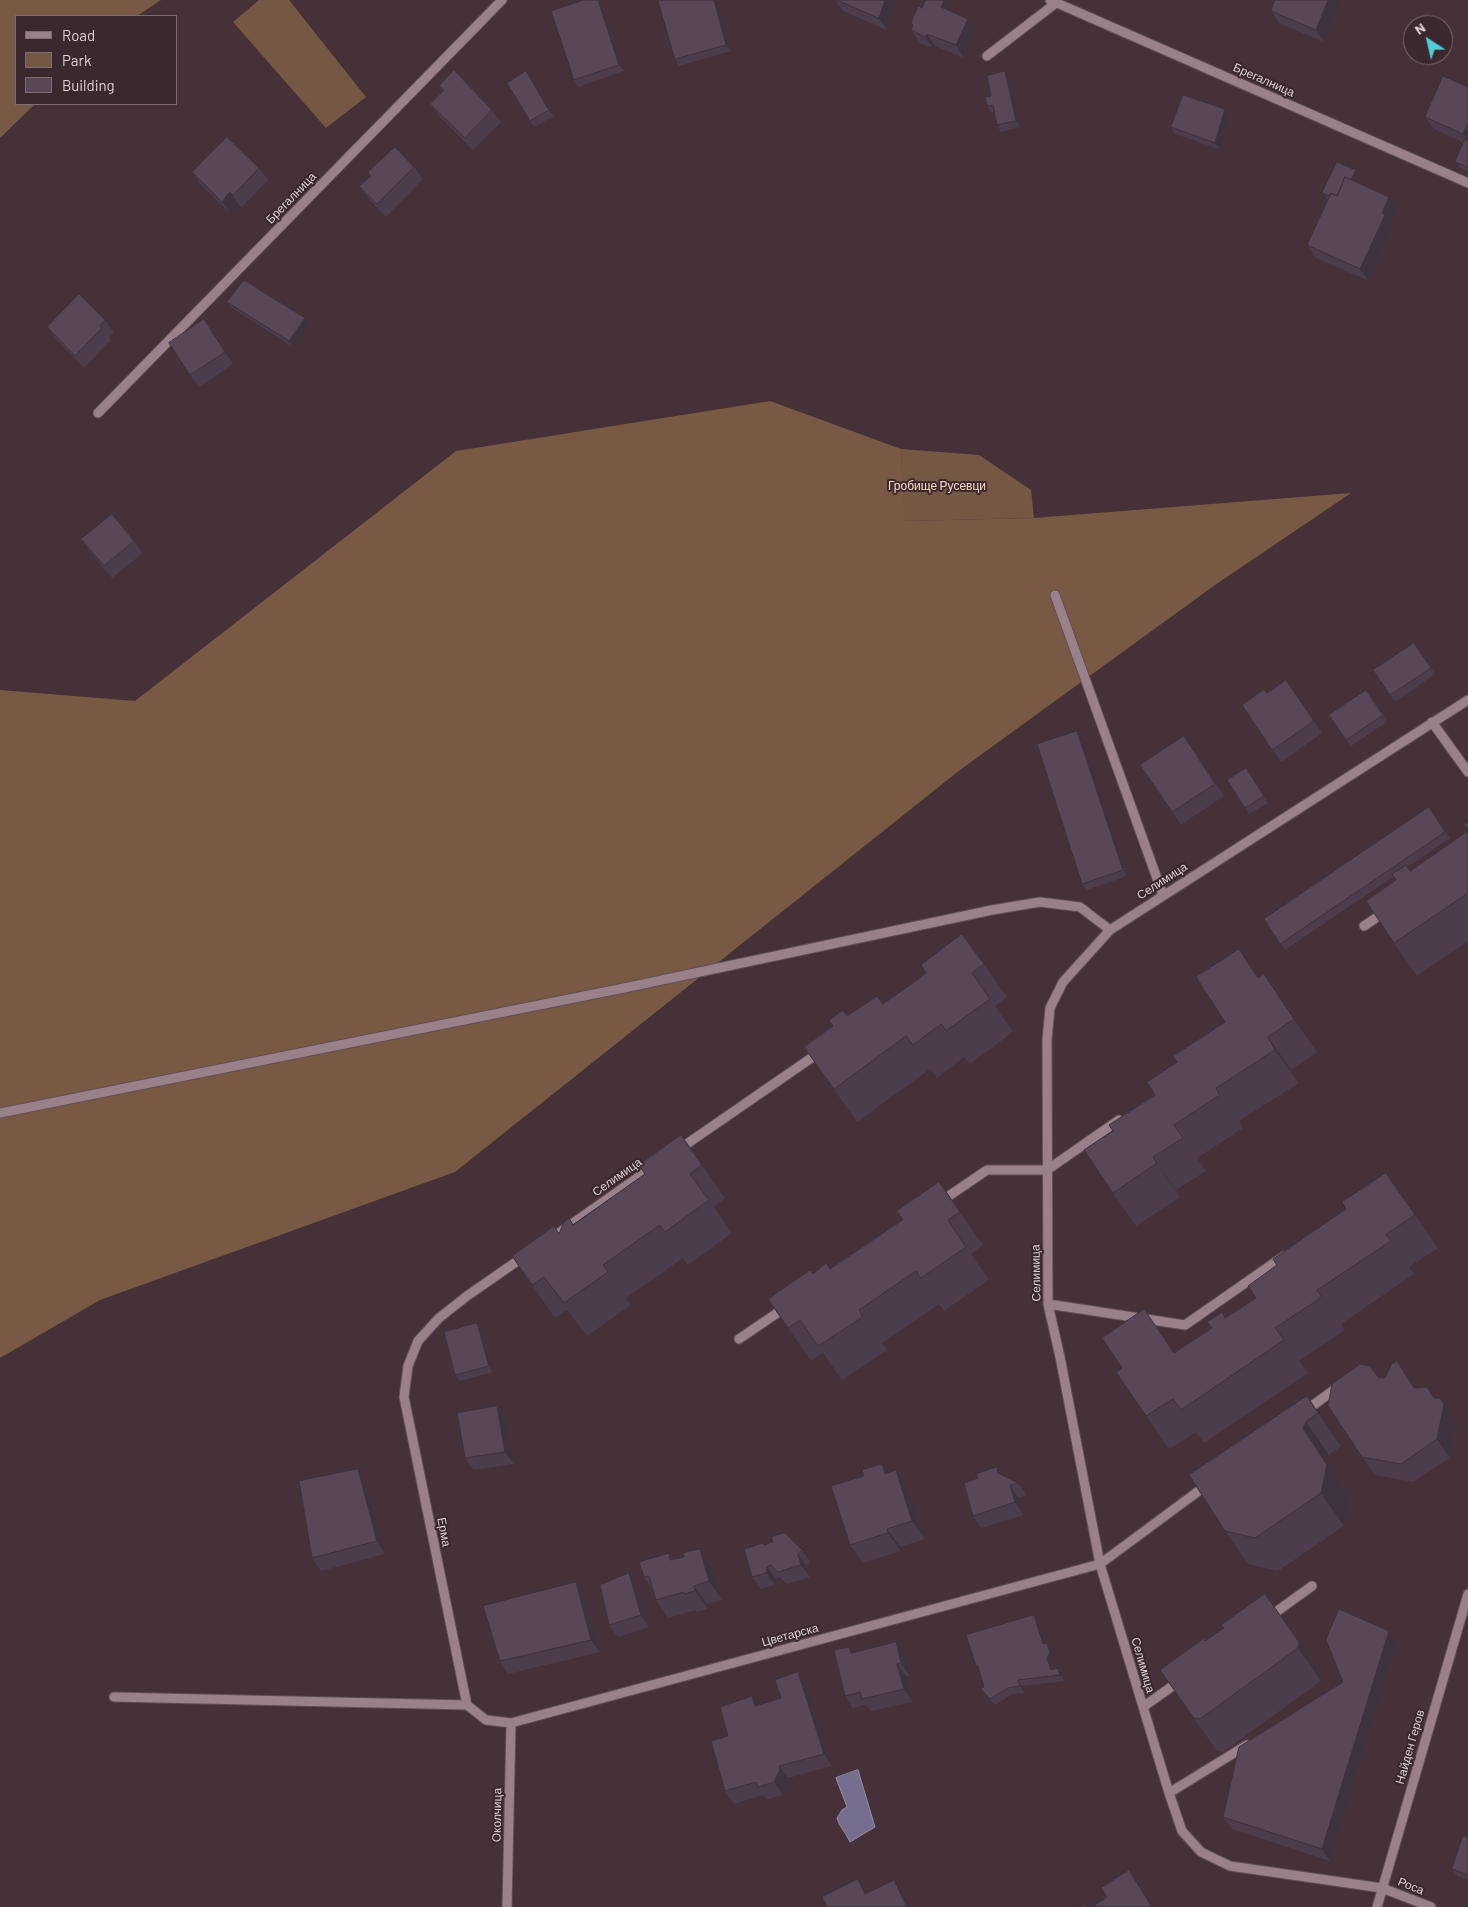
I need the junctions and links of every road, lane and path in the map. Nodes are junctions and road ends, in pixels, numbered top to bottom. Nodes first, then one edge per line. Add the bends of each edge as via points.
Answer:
1 (502, 0) edge
2 (1053, 2) edge
3 (987, 56) dead end
4 (1468, 183) edge
5 (98, 413) dead end
6 (1056, 595) dead end
7 (1468, 700) edge
8 (1432, 722) junction
9 (1468, 772) edge
10 (1163, 895) junction
11 (1396, 903) edge
12 (1364, 926) dead end
13 (1110, 930) junction
14 (829, 1046) edge
15 (0, 1113) edge
16 (1128, 1114) edge
17 (672, 1154) edge
18 (664, 1160) edge
19 (1047, 1170) junction
20 (929, 1210) edge
21 (541, 1245) edge
22 (1295, 1248) edge
23 (533, 1250) edge
24 (797, 1300) edge
25 (1048, 1304) junction
26 (739, 1339) dead end
27 (1346, 1382) edge
28 (1298, 1417) edge
29 (1219, 1476) edge
30 (1100, 1564) junction
31 (1312, 1586) dead end
32 (1468, 1594) edge
33 (1264, 1620) edge
34 (1191, 1673) edge
35 (114, 1696) dead end
36 (467, 1705) junction
37 (1143, 1707) junction
38 (511, 1723) junction
39 (1258, 1738) edge
40 (1168, 1793) junction
41 (1382, 1888) junction
42 (507, 1907) edge
43 (1377, 1907) edge
44 (1430, 1907) edge

1 - 5 street, Брегалница
2 - 3 street
2 - 4 street, Брегалница
6 - 10 street
7 - 8 street, Селимица
8 - 9 street
8 - 10 street, Селимица
10 - 13 street, Селимица
11 - 12 street
13 - 15 street via 1080,907 1040,902
13 - 19 street, Селимица via 1063,982 1050,1008
14 - 17 street
16 - 19 street
18 - 21 street, Селимица
19 - 20 street via 987,1170
19 - 25 street, Селимица
22 - 25 street via 1184,1325
23 - 36 street, Ерма via 438,1318 418,1341 408,1366 404,1397
24 - 26 street
25 - 30 street, Селимица
27 - 28 street
29 - 30 street
30 - 37 street, Селимица
30 - 38 street, Цветарска
31 - 33 street
32 - 41 street, Найден Геров
34 - 37 street
35 - 36 street
36 - 38 street, Цветарска via 486,1720
37 - 40 street, Селимица
38 - 42 street, Околчица
39 - 40 street
40 - 41 street, Селимица via 1182,1831 1201,1852 1230,1866
41 - 43 street, Найден Геров
41 - 44 street, Роса

